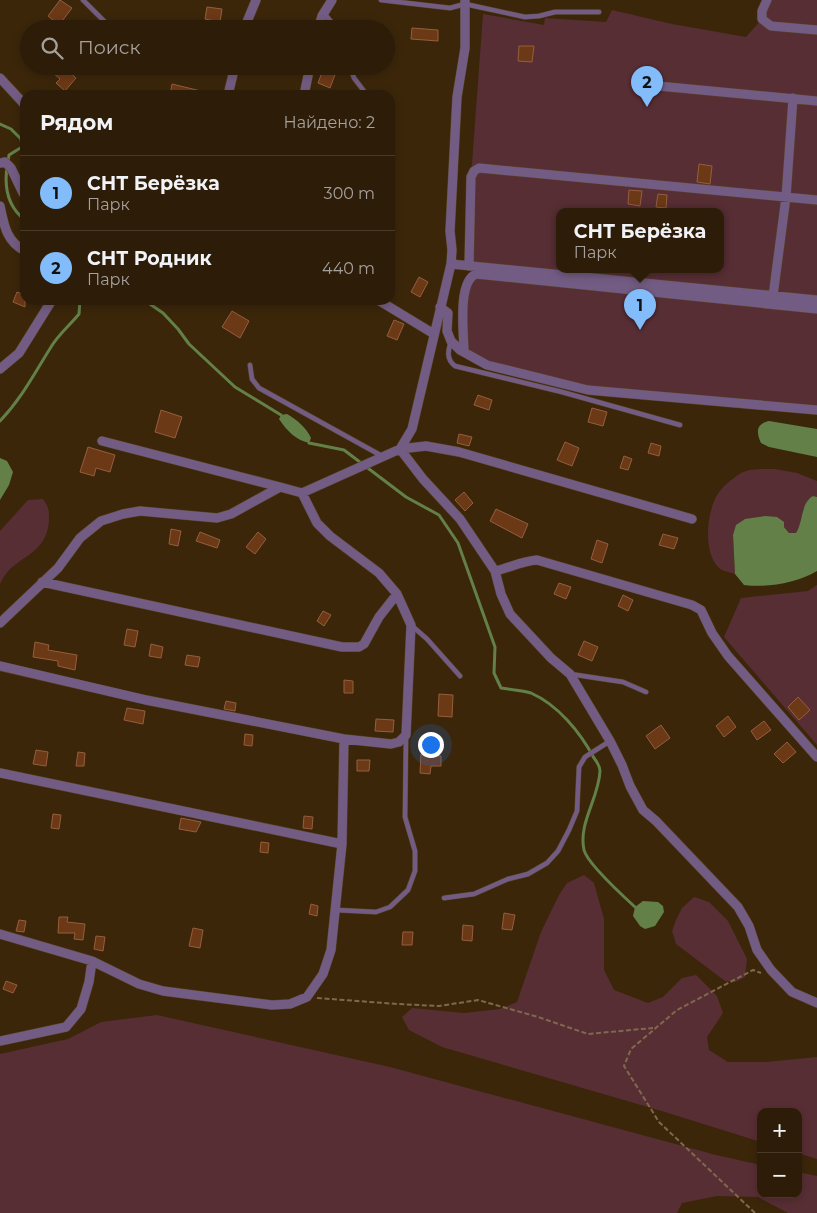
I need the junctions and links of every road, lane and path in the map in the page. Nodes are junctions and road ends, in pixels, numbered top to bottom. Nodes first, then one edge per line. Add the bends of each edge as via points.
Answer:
1 (83, 0) edge
2 (256, 0) edge
3 (332, 0) edge
4 (381, 0) edge
5 (767, 0) edge
6 (465, 2) edge
7 (324, 12) junction
8 (599, 12) dead end
9 (103, 20) edge
10 (248, 20) edge
11 (321, 20) edge
12 (330, 20) edge
13 (817, 30) edge
14 (233, 75) edge
15 (308, 75) edge
16 (353, 75) edge
17 (0, 78) edge
18 (637, 84) dead end
19 (229, 90) edge
20 (305, 90) edge
21 (363, 90) edge
22 (793, 98) junction
23 (20, 100) edge
24 (817, 101) edge
25 (0, 163) edge
26 (20, 187) edge
27 (786, 197) junction
28 (817, 200) edge
29 (0, 206) edge
30 (20, 248) edge
31 (451, 264) junction
32 (469, 266) junction
33 (773, 296) junction
34 (817, 300) edge
35 (49, 305) edge
36 (386, 305) edge
37 (440, 307) junction
38 (817, 308) edge
39 (434, 334) junction
40 (451, 341) junction
41 (464, 352) junction
42 (250, 365) dead end
43 (0, 369) edge
44 (817, 410) edge
45 (680, 425) dead end
46 (102, 441) dead end
47 (400, 449) junction
48 (383, 457) junction
49 (280, 487) junction
50 (302, 494) junction
51 (692, 519) dead end
52 (495, 571) junction
53 (42, 582) junction
54 (397, 594) junction
55 (0, 623) edge
56 (411, 625) junction
57 (0, 666) edge
58 (570, 674) junction
59 (460, 676) dead end
60 (646, 692) dead end
61 (406, 736) junction
62 (344, 739) junction
63 (610, 741) junction
64 (817, 757) edge
65 (0, 773) edge
66 (342, 844) junction
67 (444, 898) dead end
68 (336, 910) junction
69 (0, 934) edge
70 (92, 961) junction
71 (762, 973) dead end
72 (308, 997) junction
73 (817, 1003) edge
74 (655, 1028) junction
75 (0, 1041) edge
76 (755, 1213) edge

1 - 9 lane
2 - 10 street
3 - 7 street
4 - 6 lane via 450,8
5 - 13 street via 762,19 772,26
6 - 8 lane via 525,17 555,12
6 - 31 street via 465,48 457,97
7 - 11 street
7 - 12 lane
14 - 19 street
15 - 20 street
16 - 21 lane
17 - 23 street
18 - 22 street
22 - 24 street
22 - 27 street
25 - 26 street via 5,162 11,168
27 - 28 street
27 - 32 street via 479,168 471,177
27 - 33 street
29 - 30 street via 6,231 12,242
31 - 32 street
31 - 37 street
32 - 33 street
33 - 34 street
35 - 43 street via 19,353
36 - 39 street
37 - 39 street
37 - 40 street via 448,313 447,331
38 - 41 street via 476,274 467,282 463,307
39 - 47 street via 412,429
40 - 41 street
40 - 45 lane via 448,353 455,366
41 - 44 street via 487,365 588,390
42 - 48 lane via 252,379 258,388
46 - 49 street
47 - 48 street
47 - 51 street via 426,446 459,452
47 - 52 street via 460,519
48 - 50 street
49 - 50 street
49 - 53 street via 231,514 217,518 140,511 101,521 80,538 58,568
50 - 54 street via 318,523 330,536 379,573
52 - 58 street via 510,614
52 - 64 street via 536,560 701,610 728,656
53 - 54 street via 342,647 364,644 378,617
53 - 55 street
54 - 56 street
56 - 59 lane
56 - 61 street
57 - 62 street via 146,700
58 - 60 lane via 623,682
58 - 63 street
61 - 62 street via 391,744
61 - 68 lane via 405,817 415,851 415,872 408,890 390,908 376,912
62 - 66 street
63 - 67 lane via 585,757 579,767 577,812 558,851 547,863 528,874 474,894
63 - 73 street via 644,810 738,907 757,950 771,970 792,992
65 - 66 street
66 - 68 street
68 - 72 street via 331,950 323,974
69 - 70 street
70 - 72 street via 139,984 163,991 272,1005 290,1004
70 - 75 street via 81,1010 66,1027
71 - 74 path via 753,970 677,1010
72 - 74 path via 439,1006 478,1000 588,1034
74 - 76 path via 631,1049 624,1066 659,1122

